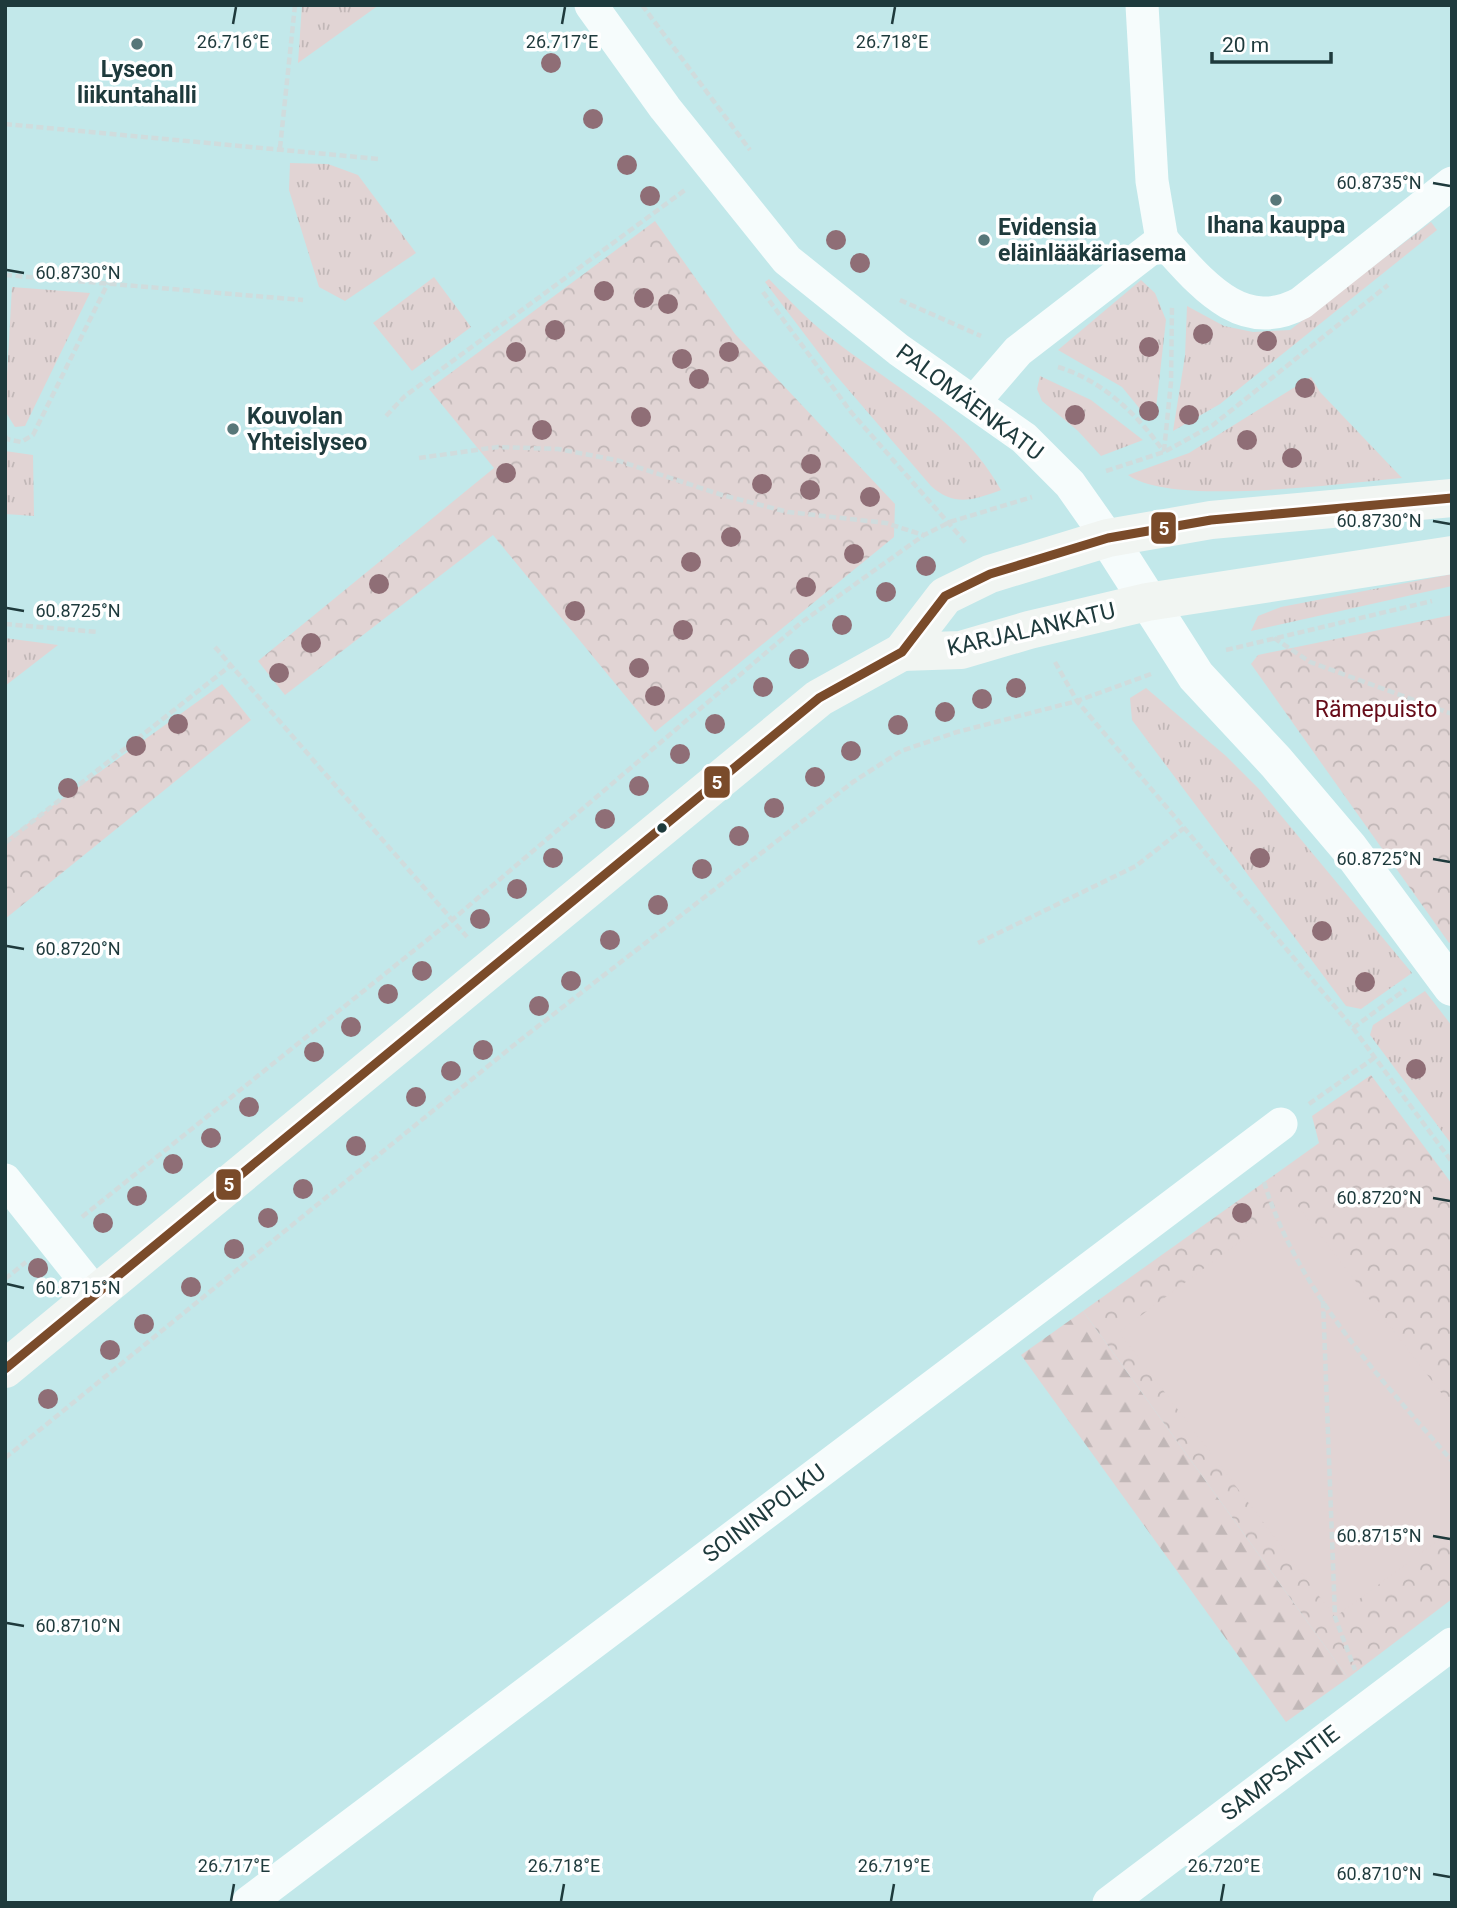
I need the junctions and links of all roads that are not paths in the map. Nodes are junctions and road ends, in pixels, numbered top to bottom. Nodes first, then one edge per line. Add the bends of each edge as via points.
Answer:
1 (591, 5) edge
2 (1142, 5) edge
3 (1452, 183) edge
4 (1162, 240) junction
5 (974, 402) junction
6 (1452, 498) edge
7 (1108, 538) junction
8 (1452, 555) edge
9 (1147, 602) junction
10 (902, 652) junction
11 (1452, 987) edge
12 (1281, 1124) road end
13 (5, 1180) edge
14 (95, 1293) junction
15 (5, 1368) edge
16 (1452, 1644) edge
17 (248, 1903) edge
18 (1109, 1903) edge

1 - 5 street, PALOMÄENKATU via 665,108 787,260
2 - 4 street via 1152,190
3 - 4 street via 1301,303 1282,313 1239,307 1213,294
4 - 5 street via 1018,351
5 - 7 street, PALOMÄENKATU via 1024,438 1060,472
6 - 7 main road, KARJALANKATU via 1211,520
7 - 9 street, PALOMÄENKATU
7 - 10 main road, KARJALANKATU via 989,574 945,596
8 - 9 main road, KARJALANKATU
9 - 10 main road, KARJALANKATU via 961,650
9 - 11 street, PALOMÄENKATU via 1196,676 1349,848
10 - 14 main road via 819,698
12 - 17 street, SOININPOLKU
13 - 14 street
14 - 15 main road
16 - 18 street, SAMPSANTIE

